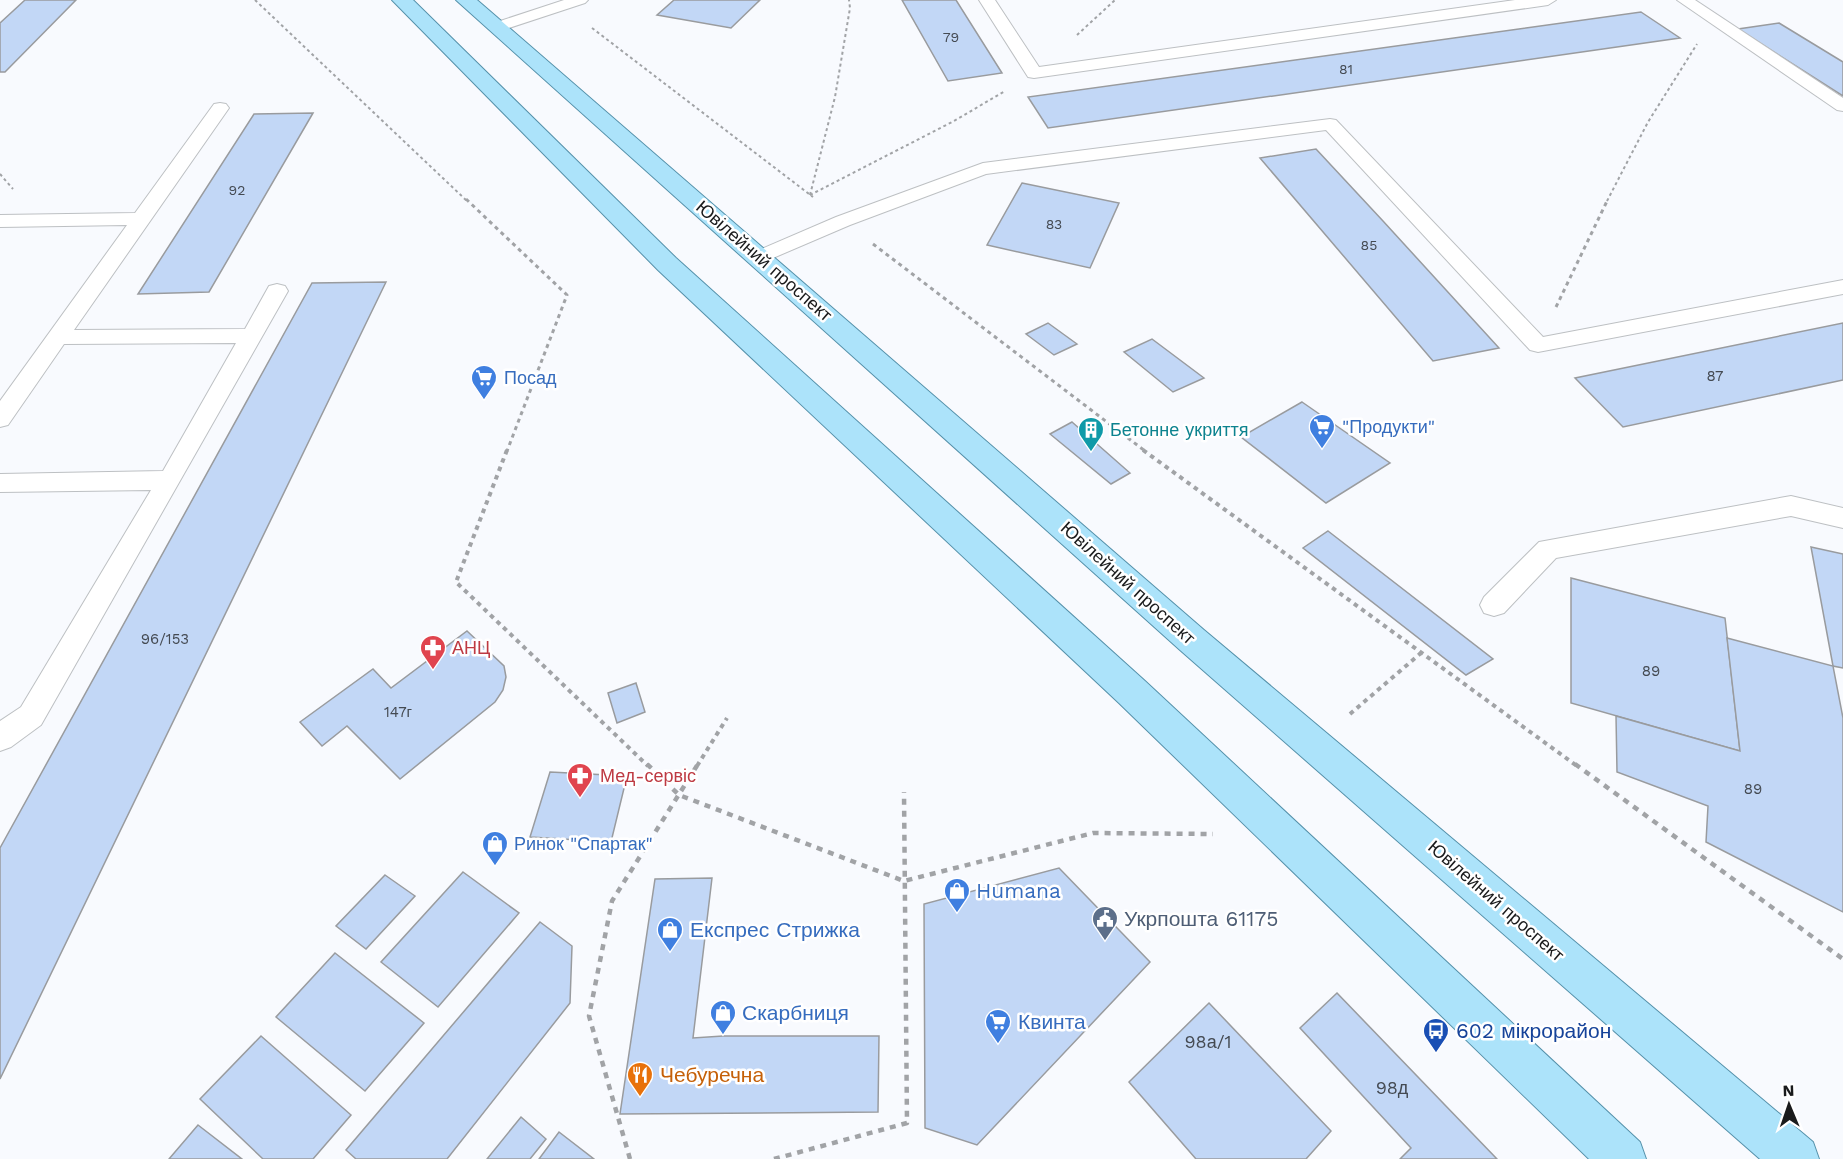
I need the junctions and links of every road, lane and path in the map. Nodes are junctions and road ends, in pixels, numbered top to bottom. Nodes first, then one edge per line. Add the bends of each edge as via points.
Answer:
1 (255, 0) edge
2 (402, 0) edge
3 (466, 0) edge
4 (580, 0) edge
5 (849, 0) edge
6 (987, 0) edge
7 (1548, 0) edge
8 (1685, 0) edge
9 (563, 6) junction
10 (1713, 19) junction
11 (496, 27) junction
12 (1034, 73) junction
13 (1843, 106) edge
14 (220, 108) dead end
15 (810, 195) junction
16 (141, 219) junction
17 (0, 221) edge
18 (843, 221) junction
19 (759, 257) junction
20 (1843, 287) edge
21 (277, 291) dead end
22 (252, 336) junction
23 (58, 337) junction
24 (1538, 345) junction
25 (0, 419) edge
26 (170, 480) junction
27 (0, 483) edge
28 (1843, 518) edge
29 (1494, 605) dead end
30 (1421, 652) junction
31 (1350, 714) dead end
32 (727, 718) dead end
33 (0, 738) edge
34 (904, 792) dead end
35 (679, 795) junction
36 (1212, 834) dead end
37 (904, 881) junction
38 (1843, 959) edge
39 (630, 1159) edge
40 (774, 1159) edge
41 (1623, 1159) edge
42 (1796, 1159) edge

1 - 35 path via 567,295 456,582
2 - 41 main road via 667,264 1132,692
3 - 11 main road, Ювілейний проспект
4 - 9 lane
5 - 15 path via 835,97
6 - 12 lane
7 - 12 lane
8 - 10 lane
9 - 11 lane
9 - 15 path
10 - 13 lane
10 - 24 path via 1648,122
11 - 19 main road, Ювілейний проспект
12 - 15 path via 954,121
14 - 16 lane
15 - 18 path
16 - 17 lane
16 - 23 lane
18 - 19 lane
18 - 24 lane via 983,169 1330,124
18 - 30 path via 1098,417
19 - 42 main road, Ювілейний проспект via 1192,640
20 - 24 lane
21 - 22 lane
22 - 23 lane
22 - 26 lane
23 - 25 lane
26 - 27 lane
26 - 33 lane via 31,716
28 - 29 lane via 1791,506 1548,549
30 - 31 path
30 - 38 path
32 - 35 path
34 - 37 path
35 - 37 path
35 - 39 path via 612,901 589,1016
36 - 37 path via 1093,833
37 - 40 path via 907,1123

